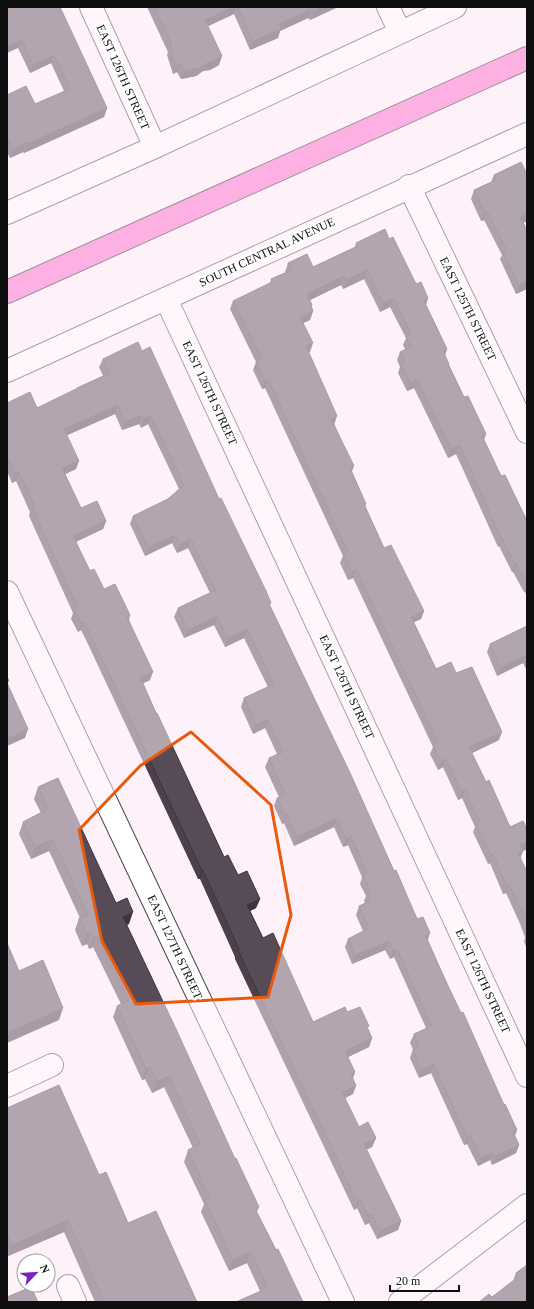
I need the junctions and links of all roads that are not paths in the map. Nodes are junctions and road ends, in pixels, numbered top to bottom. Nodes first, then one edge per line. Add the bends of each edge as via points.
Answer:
1 (91, 7) edge
2 (388, 7) edge
3 (455, 7) edge
4 (400, 32) junction
5 (527, 58) edge
6 (527, 134) edge
7 (155, 147) junction
8 (409, 186) junction
9 (7, 213) edge
10 (7, 292) edge
11 (166, 298) junction
12 (7, 371) edge
13 (527, 432) edge
14 (7, 592) edge
15 (52, 1065) dead end
16 (527, 1076) edge
17 (7, 1086) edge
18 (527, 1205) edge
19 (342, 1302) edge
20 (400, 1302) edge

1 - 7 street, EAST 126TH STREET
2 - 4 street
3 - 4 street
4 - 7 street
5 - 10 main road
6 - 8 street, SOUTH CENTRAL AVENUE
7 - 9 street
8 - 11 street, SOUTH CENTRAL AVENUE
8 - 13 street, EAST 125TH STREET
11 - 12 street, SOUTH CENTRAL AVENUE
11 - 16 street, EAST 126TH STREET
14 - 19 street, EAST 127TH STREET
15 - 17 street
18 - 20 street

